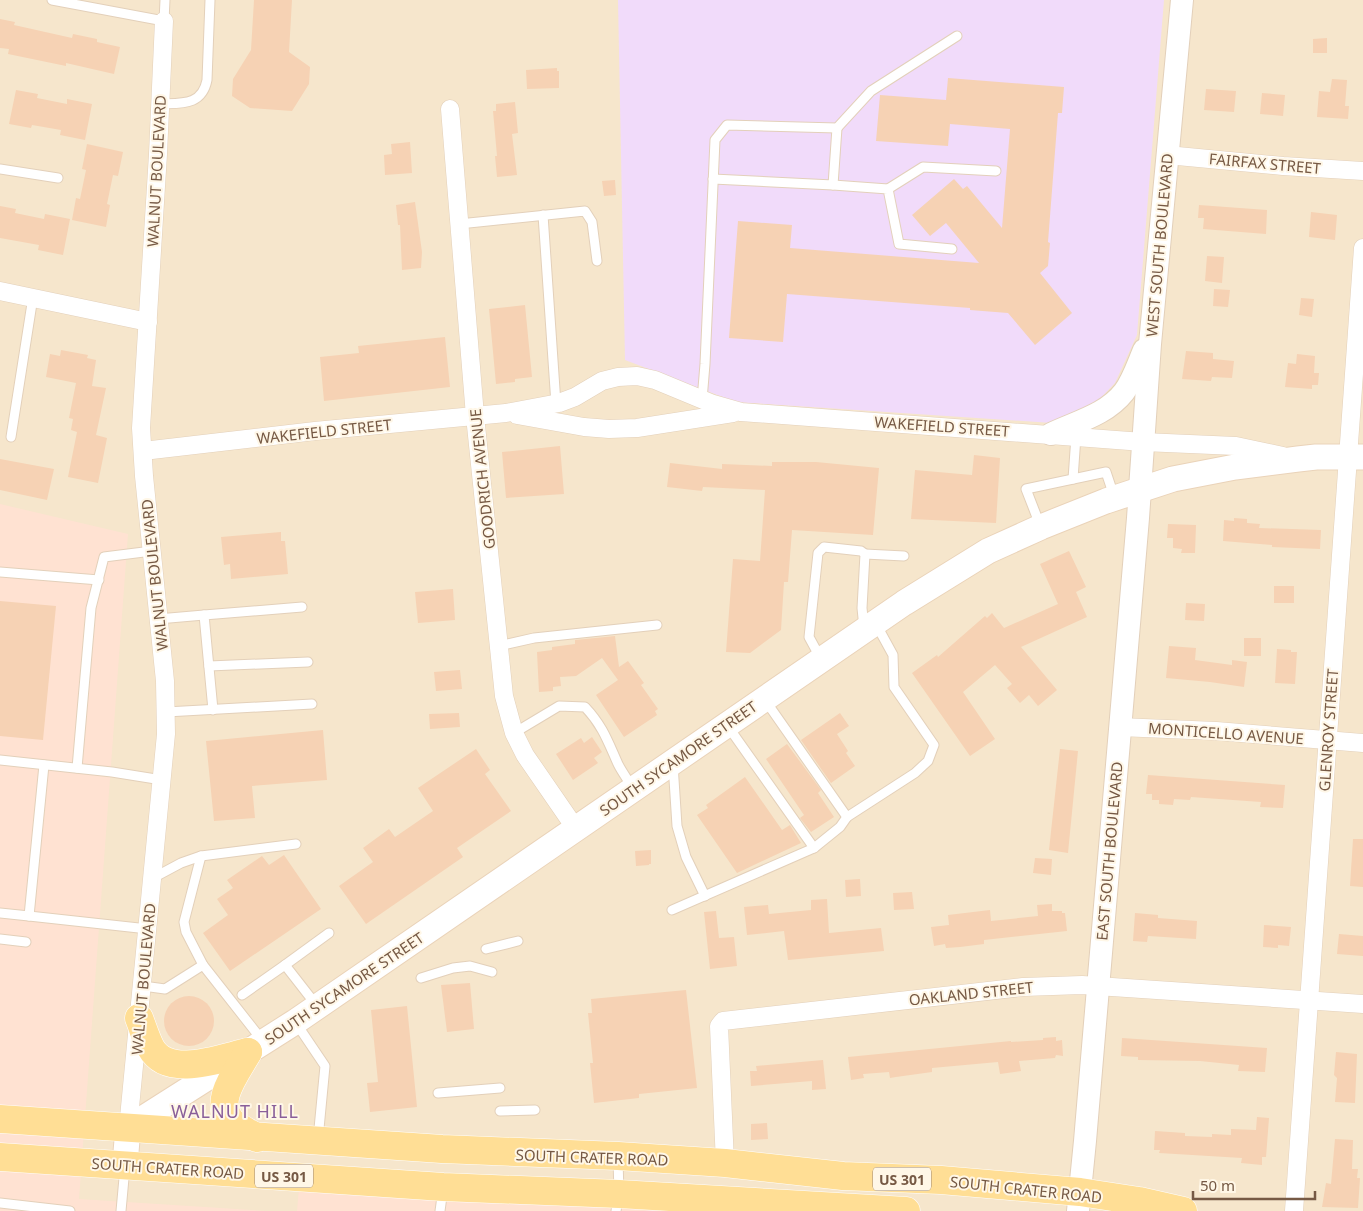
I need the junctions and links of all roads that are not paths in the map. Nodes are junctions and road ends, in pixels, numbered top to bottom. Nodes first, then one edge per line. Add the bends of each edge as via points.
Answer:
1 (52, 0) edge
2 (166, 0) edge
3 (210, 0) edge
4 (1182, 0) edge
5 (164, 21) junction
6 (957, 36) dead end
7 (160, 104) junction
8 (450, 109) dead end
9 (836, 128) junction
10 (1167, 155) junction
11 (0, 169) edge
12 (1363, 170) edge
13 (996, 171) dead end
14 (58, 178) dead end
15 (714, 180) junction
16 (833, 185) junction
17 (888, 189) junction
18 (543, 215) junction
19 (459, 224) junction
20 (1363, 248) edge
21 (952, 249) dead end
22 (597, 261) dead end
23 (0, 291) edge
24 (34, 297) junction
25 (148, 322) junction
26 (1151, 330) junction
27 (702, 400) junction
28 (556, 404) junction
29 (741, 412) junction
30 (506, 413) junction
31 (475, 416) junction
32 (1051, 434) junction
33 (1076, 436) junction
34 (11, 437) dead end
35 (1143, 442) junction
36 (143, 451) junction
37 (1356, 457) edge
38 (1298, 459) junction
39 (1073, 479) junction
40 (1140, 490) junction
41 (1114, 498) junction
42 (1041, 527) junction
43 (152, 551) junction
44 (865, 554) junction
45 (904, 556) dead end
46 (0, 572) edge
47 (99, 580) junction
48 (302, 607) dead end
49 (204, 615) junction
50 (158, 619) junction
51 (657, 625) dead end
52 (870, 626) junction
53 (499, 646) junction
54 (821, 659) junction
55 (308, 662) dead end
56 (208, 666) junction
57 (764, 698) junction
58 (312, 704) dead end
59 (212, 710) junction
60 (166, 712) junction
61 (726, 724) junction
62 (1119, 727) junction
63 (514, 733) junction
64 (1328, 740) junction
65 (1363, 742) edge
66 (0, 760) edge
67 (673, 762) junction
68 (44, 765) junction
69 (77, 768) junction
70 (162, 780) junction
71 (633, 789) junction
72 (847, 816) junction
73 (576, 829) junction
74 (296, 844) dead end
75 (814, 848) junction
76 (201, 856) junction
77 (152, 878) junction
78 (704, 896) junction
79 (672, 910) dead end
80 (0, 913) edge
81 (29, 916) junction
82 (148, 929) junction
83 (328, 933) dead end
84 (0, 939) edge
85 (518, 941) dead end
86 (26, 942) dead end
87 (486, 949) dead end
88 (203, 965) junction
89 (285, 965) junction
90 (492, 972) dead end
91 (421, 978) dead end
92 (142, 986) junction
93 (1098, 986) junction
94 (242, 995) dead end
95 (1309, 1000) junction
96 (1363, 1004) edge
97 (317, 1007) junction
98 (139, 1018) junction
99 (295, 1022) junction
100 (256, 1047) junction
101 (500, 1088) dead end
102 (438, 1093) dead end
103 (536, 1110) dead end
104 (500, 1111) dead end
105 (0, 1119) edge
106 (128, 1128) junction
107 (257, 1138) junction
108 (318, 1141) junction
109 (618, 1156) junction
110 (0, 1157) edge
111 (725, 1163) junction
112 (125, 1164) junction
113 (442, 1199) edge
114 (617, 1202) edge
115 (1079, 1202) edge
116 (0, 1203) edge
117 (21, 1208) edge
118 (70, 1211) edge
119 (121, 1211) edge
120 (906, 1211) edge
121 (1183, 1211) edge
122 (1294, 1211) edge

1 - 5 lane
2 - 5 lane
3 - 7 lane via 207,80 203,92 185,103
4 - 10 street, WEST SOUTH BOULEVARD
5 - 7 street, WALNUT BOULEVARD
6 - 9 lane via 871,91
7 - 25 street, WALNUT BOULEVARD
8 - 19 street, GOODRICH AVENUE
9 - 15 lane via 727,124 715,140
9 - 16 lane
10 - 12 street, FAIRFAX STREET
10 - 26 street, WEST SOUTH BOULEVARD
11 - 14 lane
13 - 17 lane via 923,167
15 - 16 lane
15 - 27 lane
16 - 17 lane
17 - 21 lane via 899,244
18 - 19 lane
18 - 22 lane via 585,211 592,222
18 - 28 lane
19 - 31 street, GOODRICH AVENUE
20 - 37 street, GLENROY STREET
23 - 24 street
24 - 25 street
24 - 34 lane
25 - 36 street, WALNUT BOULEVARD
26 - 32 street via 1124,392 1099,413
26 - 35 street, WEST SOUTH BOULEVARD
27 - 28 street, WAKEFIELD STREET via 637,376 602,381 576,397
27 - 29 street, WAKEFIELD STREET
28 - 30 street, WAKEFIELD STREET
29 - 30 street, WAKEFIELD STREET via 637,428 609,429
29 - 32 street, WAKEFIELD STREET
30 - 31 street, WAKEFIELD STREET
31 - 36 street, WAKEFIELD STREET
31 - 53 street, GOODRICH AVENUE
32 - 33 street, WAKEFIELD STREET
33 - 35 street, WAKEFIELD STREET
33 - 39 lane
35 - 38 street, SOUTH SYCAMORE STREET via 1236,446
35 - 40 street, WEST SOUTH BOULEVARD
36 - 43 street, WALNUT BOULEVARD
37 - 38 main road, SOUTH SYCAMORE STREET
37 - 64 street, GLENROY STREET
38 - 40 main road, SOUTH SYCAMORE STREET via 1234,467 1173,479
39 - 41 lane via 1106,472
39 - 42 lane via 1026,489
40 - 41 main road, SOUTH SYCAMORE STREET
40 - 62 street, EAST SOUTH BOULEVARD
41 - 42 main road, SOUTH SYCAMORE STREET
42 - 52 main road, SOUTH SYCAMORE STREET via 988,551
43 - 47 lane via 104,557
43 - 50 street, WALNUT BOULEVARD
44 - 45 lane
44 - 52 lane via 862,608
44 - 54 lane via 824,547 818,553 809,637
46 - 47 lane
47 - 69 lane via 91,608
48 - 49 lane
49 - 50 lane
49 - 56 lane
50 - 60 street, WALNUT BOULEVARD
51 - 53 lane via 534,638
52 - 54 main road, SOUTH SYCAMORE STREET
52 - 72 lane via 893,655 894,687 934,745 928,761 915,773
53 - 63 street, GOODRICH AVENUE via 504,696
54 - 57 main road, SOUTH SYCAMORE STREET
55 - 56 lane
56 - 59 lane
57 - 61 main road, SOUTH SYCAMORE STREET
57 - 72 lane
58 - 59 lane
59 - 60 lane
60 - 70 street, WALNUT BOULEVARD
61 - 67 main road, SOUTH SYCAMORE STREET
61 - 75 lane
62 - 64 street, MONTICELLO AVENUE
62 - 93 street, EAST SOUTH BOULEVARD
63 - 71 lane via 559,706 585,707 608,738
63 - 73 street, GOODRICH AVENUE via 525,755
64 - 65 street, MONTICELLO AVENUE
64 - 95 street, GLENROY STREET
66 - 68 lane
67 - 71 main road, SOUTH SYCAMORE STREET
67 - 78 lane via 677,826 686,858
68 - 69 lane
68 - 81 lane
69 - 70 lane
70 - 77 street, WALNUT BOULEVARD
71 - 73 main road, SOUTH SYCAMORE STREET
72 - 75 lane via 840,827
73 - 97 main road, SOUTH SYCAMORE STREET
74 - 76 lane
75 - 78 lane
76 - 77 lane
76 - 88 lane via 184,922
77 - 82 street, WALNUT BOULEVARD
78 - 79 lane
80 - 81 lane
81 - 82 lane
82 - 92 street, WALNUT BOULEVARD
83 - 89 lane
84 - 86 lane
85 - 87 lane
88 - 92 lane via 166,989
88 - 100 lane
89 - 94 lane
89 - 97 lane
90 - 91 lane via 470,966
92 - 98 street, WALNUT BOULEVARD
93 - 95 street, OAKLAND STREET
93 - 111 street, OAKLAND STREET via 1023,987 723,1021 719,1026
93 - 115 street, EAST SOUTH BOULEVARD
95 - 96 street, OAKLAND STREET
95 - 122 street, GLENROY STREET
97 - 99 main road, SOUTH SYCAMORE STREET
98 - 100 main road via 151,1048 164,1062 185,1066
98 - 106 street, WALNUT BOULEVARD
99 - 100 main road, SOUTH SYCAMORE STREET
99 - 108 lane via 325,1066
100 - 106 main road, SOUTH SYCAMORE STREET
100 - 107 main road via 224,1102 225,1110 234,1123
101 - 102 lane
103 - 104 lane
105 - 106 main road, SOUTH CRATER ROAD / US 301
106 - 107 main road, SOUTH CRATER ROAD / US 301
106 - 112 main road
107 - 108 main road, SOUTH CRATER ROAD / US 301
108 - 109 main road, SOUTH CRATER ROAD / US 301
109 - 111 main road, SOUTH CRATER ROAD / US 301
109 - 114 lane
110 - 112 main road, SOUTH CRATER ROAD / US 301
111 - 115 main road, SOUTH CRATER ROAD / US 301 via 843,1176 941,1180
112 - 113 main road, SOUTH CRATER ROAD / US 301
112 - 119 lane
113 - 114 main road, SOUTH CRATER ROAD / US 301
114 - 120 main road, SOUTH CRATER ROAD / US 301
115 - 121 main road, SOUTH CRATER ROAD / US 301 via 1138,1201
116 - 117 lane
117 - 118 lane

